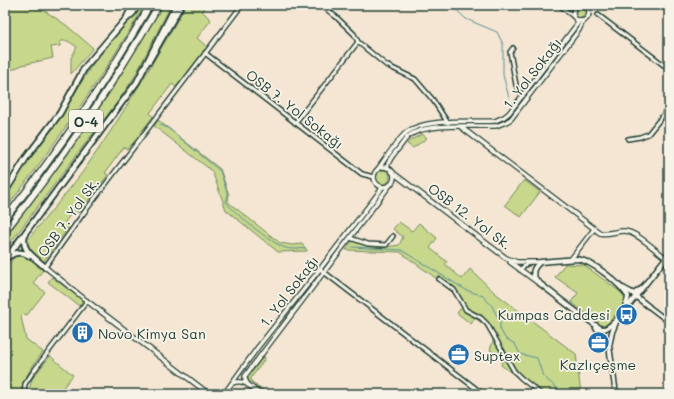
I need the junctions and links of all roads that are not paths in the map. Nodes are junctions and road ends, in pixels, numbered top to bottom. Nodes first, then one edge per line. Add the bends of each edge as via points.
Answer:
1 (133, 5) edge
2 (138, 5) edge
3 (150, 5) edge
4 (159, 5) edge
5 (176, 5) edge
6 (181, 5) edge
7 (242, 5) edge
8 (321, 5) edge
9 (559, 5) edge
10 (580, 5) edge
11 (598, 15) dead end
12 (575, 19) junction
13 (125, 20) junction
14 (583, 21) junction
15 (358, 42) junction
16 (513, 48) dead end
17 (205, 54) junction
18 (669, 69) edge
19 (137, 82) junction
20 (523, 96) junction
21 (669, 108) edge
22 (447, 122) junction
23 (458, 122) junction
24 (295, 123) junction
25 (449, 127) junction
26 (461, 127) junction
27 (628, 139) dead end
28 (378, 168) junction
29 (387, 168) junction
30 (392, 172) junction
31 (374, 177) junction
32 (394, 178) junction
33 (402, 178) junction
34 (390, 185) junction
35 (382, 187) junction
36 (5, 192) edge
37 (5, 219) edge
38 (594, 229) junction
39 (5, 231) edge
40 (26, 231) junction
41 (393, 236) dead end
42 (350, 238) junction
43 (668, 256) edge
44 (506, 258) junction
45 (6, 259) edge
46 (571, 259) junction
47 (540, 262) junction
48 (529, 263) junction
49 (45, 267) junction
50 (320, 269) junction
51 (520, 270) junction
52 (324, 273) junction
53 (439, 280) dead end
54 (538, 282) junction
55 (616, 283) junction
56 (642, 286) junction
57 (631, 293) junction
58 (638, 296) junction
59 (87, 301) junction
60 (631, 303) junction
61 (648, 306) junction
62 (618, 318) junction
63 (590, 322) junction
64 (669, 322) edge
65 (609, 346) junction
66 (232, 384) junction
67 (248, 384) junction
68 (24, 394) edge
69 (209, 394) edge
70 (224, 394) edge
71 (260, 394) edge
72 (483, 394) edge
73 (541, 394) edge
74 (616, 394) edge

1 - 13 main road
2 - 13 main road
3 - 37 highway, O-4 via 116,63 74,126
4 - 39 highway, O-4 via 83,126
5 - 19 main road
6 - 19 main road
7 - 17 street, OSB 7. Yol Sk.
8 - 15 street via 354,34
9 - 12 street
10 - 12 street via 574,10
10 - 14 street via 588,10 588,15
11 - 18 street
12 - 14 street
12 - 20 street via 578,23 576,27
13 - 36 main road via 85,67 60,113 26,158
14 - 26 street, 1. Yol Sokağı via 579,30 511,119 496,126
15 - 22 street via 386,65 415,79
15 - 24 street
16 - 20 street via 510,52 516,84
17 - 24 street, OSB 7. Yol Sokağı
17 - 49 street, OSB 7. Yol Sk.
19 - 40 main road
20 - 23 street via 509,113 495,121
21 - 27 street via 648,134
22 - 23 street
22 - 25 street
22 - 28 street via 428,123 406,132
23 - 26 street
24 - 31 street, OSB 7. Yol Sokağı via 362,174
25 - 26 street, 1. Yol Sokağı
25 - 29 street, 1. Yol Sokağı via 429,127 409,136 392,156
26 - 38 street
28 - 29 street
28 - 31 street
29 - 30 street
30 - 32 street
30 - 33 street, OSB 12. Yol Sk.
31 - 35 street via 376,183
32 - 33 street
32 - 34 street
33 - 44 street, OSB 12. Yol Sk.
34 - 35 street
34 - 42 street
35 - 50 street, 1. Yol Sokağı
38 - 43 street via 604,234 626,231
38 - 46 street
40 - 45 main road
40 - 49 main road via 24,247
41 - 42 street via 386,245 368,244
42 - 52 street
43 - 56 main road
44 - 48 street, OSB 12. Yol Sk. via 514,262
44 - 51 street
45 - 49 main road via 16,252 22,252
46 - 47 main road, OSB 12. Yol Sk.
46 - 55 main road, OSB 12. Yol Sk. via 587,261
47 - 48 street, OSB 12. Yol Sk.
47 - 54 main road via 532,272
48 - 51 street
49 - 59 street, OSB 7. Yol Sk.
50 - 52 street
50 - 66 street, 1. Yol Sokağı
51 - 54 street
52 - 67 street via 245,376
52 - 72 street
53 - 73 street via 454,290 466,310 487,324 514,371
54 - 63 main road
55 - 57 main road
55 - 62 main road via 629,299
56 - 57 main road via 636,293
56 - 58 main road
57 - 58 main road
58 - 60 main road
58 - 61 main road
59 - 68 street via 33,372 25,384
59 - 69 street, OSB 7. Yol Sk.
60 - 61 main road via 637,301
60 - 62 main road
61 - 64 street
62 - 63 main road via 604,329
62 - 65 main road
63 - 65 main road via 602,333
65 - 74 main road
66 - 67 street via 241,381
66 - 70 street, 1. Yol Sokağı
67 - 71 street

